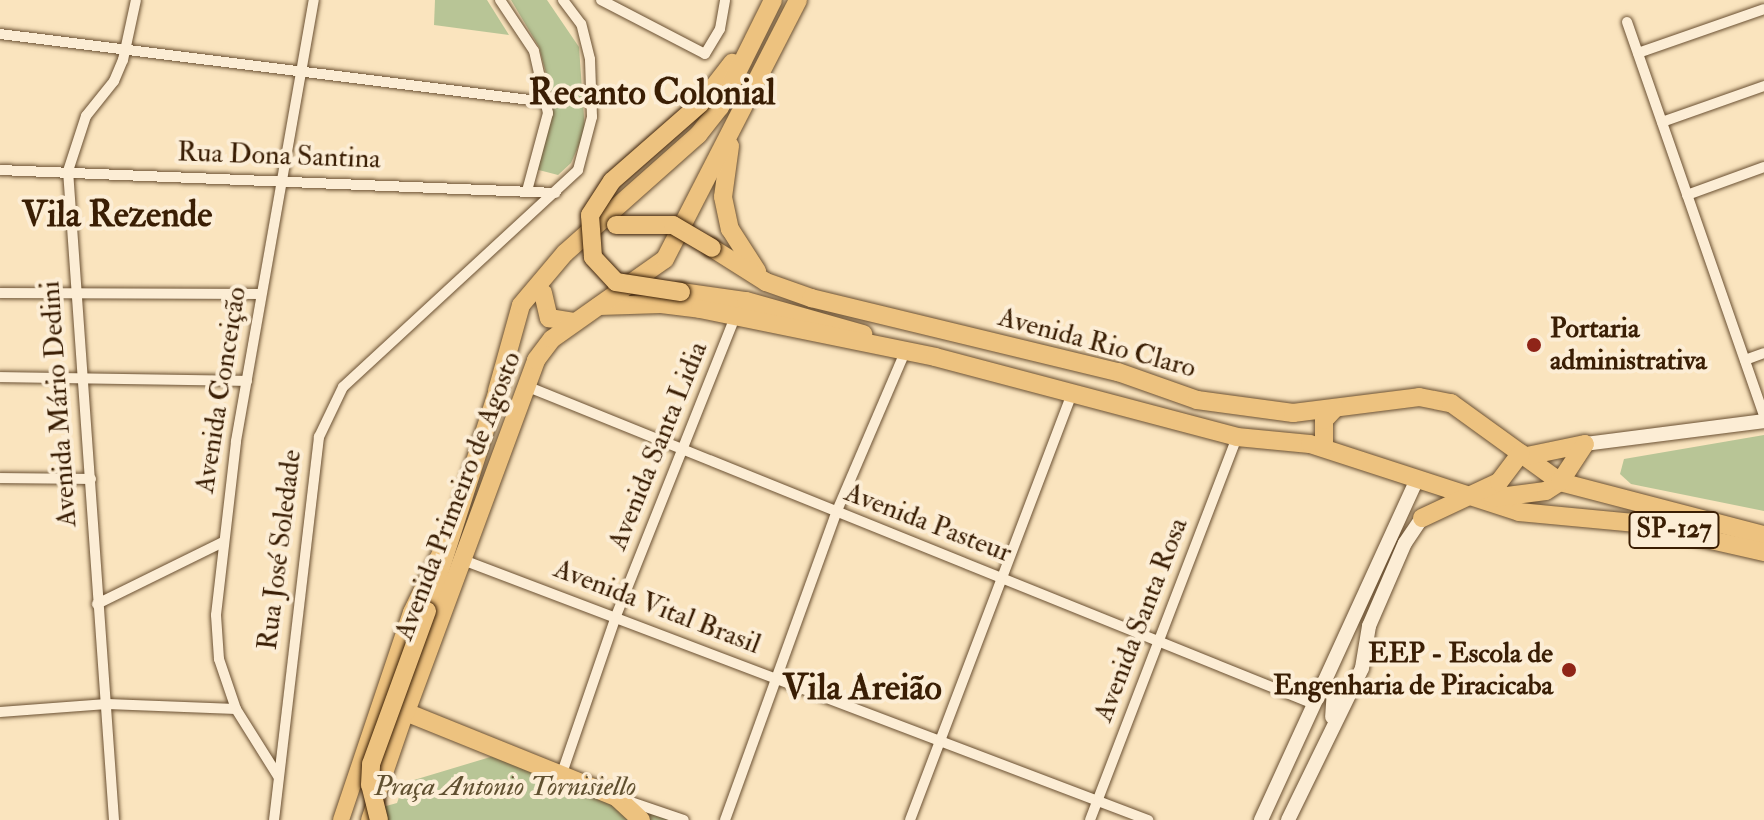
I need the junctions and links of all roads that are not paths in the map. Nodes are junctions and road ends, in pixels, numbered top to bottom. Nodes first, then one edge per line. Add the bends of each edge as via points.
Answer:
1 (136, 0) edge
2 (314, 0) edge
3 (500, 0) edge
4 (563, 0) edge
5 (601, 0) edge
6 (725, 0) edge
7 (773, 0) edge
8 (798, 0) edge
9 (1764, 9) edge
10 (1627, 22) dead end
11 (0, 34) edge
12 (128, 48) junction
13 (1638, 53) junction
14 (300, 73) junction
15 (1764, 86) edge
16 (546, 102) junction
17 (736, 120) junction
18 (1662, 122) junction
19 (1764, 167) edge
20 (0, 170) edge
21 (68, 171) junction
22 (280, 182) junction
23 (527, 191) junction
24 (556, 193) junction
25 (1687, 195) junction
26 (616, 225) joint
27 (766, 282) junction
28 (0, 293) edge
29 (543, 293) junction
30 (260, 294) junction
31 (76, 297) junction
32 (599, 306) junction
33 (735, 317) junction
34 (574, 322) junction
35 (1764, 353) edge
36 (904, 354) junction
37 (935, 357) junction
38 (1745, 360) junction
39 (0, 377) edge
40 (83, 379) junction
41 (247, 381) junction
42 (526, 386) junction
43 (497, 391) junction
44 (1072, 393) junction
45 (1335, 408) junction
46 (1764, 415) edge
47 (1764, 421) edge
48 (1237, 437) junction
49 (1585, 444) junction
50 (1324, 448) junction
51 (680, 452) junction
52 (1524, 455) junction
53 (0, 478) edge
54 (91, 479) junction
55 (1417, 480) junction
56 (1560, 482) junction
57 (1588, 490) junction
58 (1465, 498) junction
59 (1519, 512) junction
60 (836, 513) junction
61 (1422, 518) junction
62 (1764, 535) edge
63 (223, 542) junction
64 (445, 543) junction
65 (1764, 552) edge
66 (463, 560) junction
67 (999, 576) junction
68 (97, 604) junction
69 (616, 616) junction
70 (1159, 639) junction
71 (777, 679) junction
72 (1321, 684) junction
73 (107, 704) junction
74 (1314, 704) junction
75 (236, 709) junction
76 (0, 712) edge
77 (406, 712) junction
78 (1330, 729) junction
79 (941, 742) junction
80 (562, 773) junction
81 (278, 776) junction
82 (616, 797) junction
83 (1097, 802) junction
84 (114, 820) edge
85 (274, 820) edge
86 (341, 820) edge
87 (369, 820) edge
88 (379, 820) edge
89 (641, 820) edge
90 (684, 820) edge
91 (725, 820) edge
92 (910, 820) edge
93 (1090, 820) edge
94 (1148, 820) edge
95 (1261, 820) edge
96 (1288, 820) edge

1 - 12 street, Avenida Mário Dedini
2 - 14 street, Avenida Conceição
3 - 16 street via 534,51
4 - 24 street, Rua José Soledade via 581,24 588,48 592,117 578,170
5 - 6 street via 705,54 720,29
7 - 37 highway, bridge via 701,103 612,181 590,215 593,257 616,282 638,289 780,310
7 - 43 highway, Avenida Primeiro de Agosto via 720,107 698,135 565,253 521,305
8 - 17 highway, Avenida Primeiro de Agosto
9 - 13 street
10 - 13 street
11 - 12 street
12 - 14 street
12 - 21 street, Avenida Mário Dedini via 114,81 86,116
13 - 18 street
14 - 16 street
14 - 22 street, Avenida Conceição
15 - 18 street
16 - 23 street via 548,113
17 - 27 highway via 723,197 730,229
17 - 32 highway, Avenida Primeiro de Agosto via 665,259
18 - 25 street
19 - 25 street
20 - 21 street, Rua Dona Santina
21 - 22 street, Rua Dona Santina
21 - 31 street, Avenida Mário Dedini
22 - 23 street, Rua Dona Santina
22 - 30 street, Avenida Conceição
23 - 24 street, Rua Dona Santina
24 - 81 street, Rua José Soledade via 343,387 330,408 312,465
25 - 38 street
26 - 27 highway, Avenida Rio Claro, bridge via 673,225
26 - 29 highway, Avenida Primeiro de Agosto
27 - 45 highway, Avenida Rio Claro via 1118,372 1197,400 1293,413
28 - 31 street
29 - 34 highway via 549,318
29 - 43 highway, Avenida Primeiro de Agosto via 521,329
30 - 31 street
30 - 41 street, Avenida Conceição
31 - 40 street, Avenida Mário Dedini
32 - 33 highway, Avenida Rio Claro via 661,304
32 - 34 highway, Avenida Primeiro de Agosto
33 - 36 highway, Avenida Rio Claro
33 - 51 street, Avenida Santa Lidia
34 - 42 highway, Avenida Primeiro de Agosto via 544,349
35 - 38 street
36 - 37 highway, Avenida Rio Claro
36 - 60 street
37 - 44 highway, Avenida Rio Claro
38 - 46 street
39 - 40 street
40 - 41 street
40 - 54 street, Avenida Mário Dedini
41 - 63 street, Avenida Conceição
42 - 51 street, Avenida Pasteur
42 - 66 highway, Avenida Primeiro de Agosto
43 - 64 highway, Avenida Primeiro de Agosto
44 - 48 highway, Avenida Rio Claro
44 - 67 street
45 - 50 highway via 1324,420
45 - 52 highway, Avenida Rio Claro / SP-127 via 1419,397 1451,403
47 - 49 main road
48 - 50 highway, Avenida Rio Claro
48 - 70 street, Avenida Santa Rosa
49 - 52 highway
49 - 56 highway
49 - 57 highway via 1580,464
50 - 55 highway, Avenida Rio Claro / SP-127
51 - 60 street, Avenida Pasteur
51 - 69 street, Avenida Santa Lidia
52 - 56 highway, Avenida Rio Claro / SP-127
52 - 58 highway via 1508,475
53 - 54 street
54 - 68 street, Avenida Mário Dedini
55 - 58 highway, Avenida Rio Claro / SP-127
55 - 72 main road
56 - 57 highway, SP-127
56 - 58 highway via 1530,497
57 - 62 highway, SP-127
58 - 59 highway, Avenida Rio Claro / SP-127
58 - 61 highway
59 - 61 highway via 1439,512
59 - 65 highway, SP-127 via 1636,523
60 - 67 street, Avenida Pasteur
60 - 71 street
61 - 78 main road via 1391,574 1369,626 1362,668
63 - 68 street
63 - 75 street, Avenida Conceição via 216,645
64 - 86 main road, Avenida Primeiro de Agosto via 415,602
64 - 88 highway, bridge via 427,611 371,764
66 - 69 street, Avenida Vital Brasil
66 - 77 highway, Avenida Primeiro de Agosto
67 - 70 street, Avenida Pasteur
67 - 79 street
68 - 73 street, Avenida Mário Dedini
69 - 71 street, Avenida Vital Brasil
69 - 80 street, Avenida Santa Lidia
70 - 74 street, Avenida Pasteur
70 - 83 street, Avenida Santa Rosa
71 - 79 street, Avenida Vital Brasil
71 - 91 street
72 - 74 main road
72 - 78 main road via 1334,690
73 - 75 street
73 - 76 street
73 - 84 street, Avenida Mário Dedini
74 - 95 main road
75 - 81 street, Avenida Conceição
77 - 80 highway
77 - 87 main road, Avenida Primeiro de Agosto
78 - 96 main road
79 - 83 street, Avenida Vital Brasil
79 - 92 street
80 - 82 highway
81 - 85 street, Rua José Soledade
82 - 89 highway
82 - 90 street
83 - 93 street, Avenida Santa Rosa
83 - 94 street, Avenida Vital Brasil

